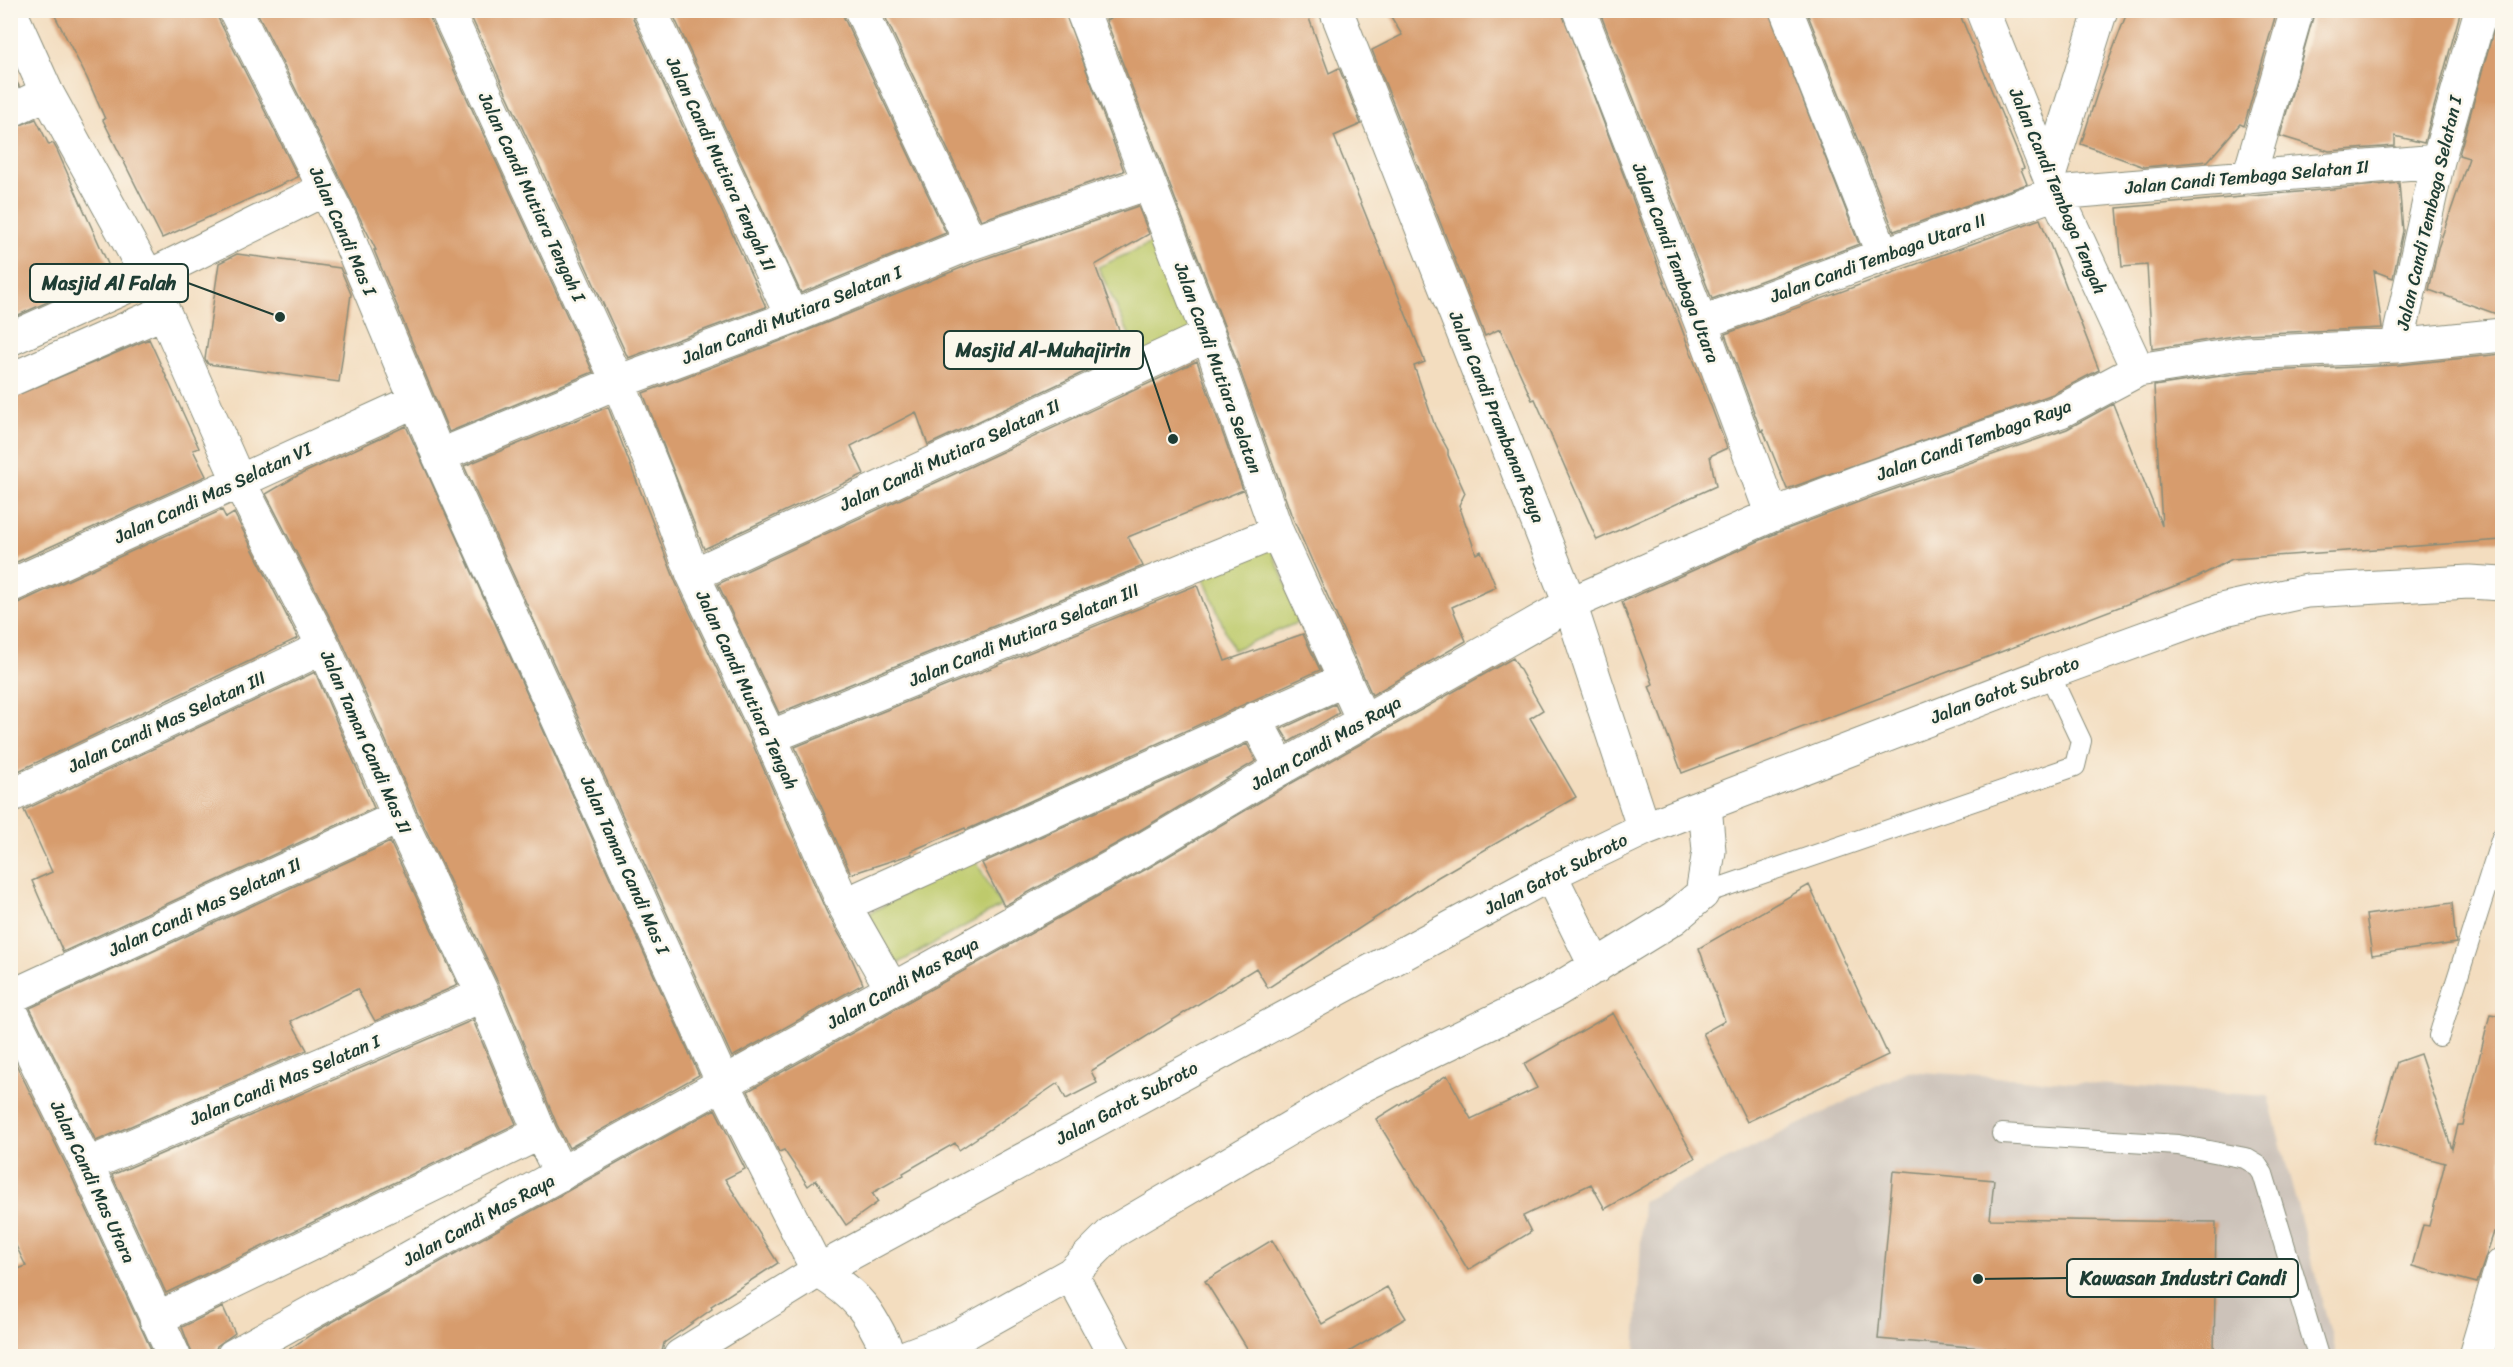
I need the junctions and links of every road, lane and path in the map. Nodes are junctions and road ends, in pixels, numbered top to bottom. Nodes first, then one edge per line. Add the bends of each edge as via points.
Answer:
1 (235, 10) edge
2 (447, 10) edge
3 (650, 10) edge
4 (861, 10) edge
5 (1082, 10) edge
6 (1336, 10) edge
7 (1579, 10) edge
8 (1786, 10) edge
9 (1982, 10) edge
10 (2101, 10) edge
11 (2296, 10) edge
12 (2481, 10) edge
13 (10, 11) edge
14 (47, 93) junction
15 (10, 111) edge
16 (2438, 162) junction
17 (2249, 177) junction
18 (1148, 183) junction
19 (2053, 184) junction
20 (325, 189) junction
21 (971, 243) junction
22 (1883, 255) junction
23 (148, 277) junction
24 (792, 317) junction
25 (1701, 323) junction
26 (1208, 334) junction
27 (2502, 335) edge
28 (10, 339) edge
29 (2397, 346) junction
30 (2138, 370) junction
31 (10, 381) edge
32 (618, 382) junction
33 (415, 401) junction
34 (439, 456) junction
35 (238, 482) junction
36 (1772, 515) junction
37 (1277, 532) junction
38 (693, 575) junction
39 (2502, 584) edge
40 (10, 586) edge
41 (1570, 604) junction
42 (324, 647) junction
43 (2049, 673) junction
44 (1344, 680) junction
45 (1255, 719) junction
46 (1364, 722) junction
47 (770, 737) junction
48 (1281, 768) junction
49 (10, 796) edge
50 (1705, 805) junction
51 (399, 817) junction
52 (1644, 829) junction
53 (2502, 837) edge
54 (1550, 874) junction
55 (1702, 894) junction
56 (844, 905) junction
57 (1596, 967) junction
58 (892, 989) junction
59 (483, 995) junction
60 (10, 996) edge
61 (10, 1009) edge
62 (2439, 1036) dead end
63 (723, 1083) junction
64 (540, 1134) junction
65 (2002, 1134) dead end
66 (87, 1164) junction
67 (561, 1174) junction
68 (2502, 1265) edge
69 (818, 1271) junction
70 (1071, 1274) junction
71 (156, 1319) junction
72 (174, 1356) edge
73 (234, 1356) edge
74 (680, 1356) edge
75 (890, 1356) edge
76 (908, 1356) edge
77 (1115, 1356) edge
78 (2318, 1356) edge
79 (2475, 1356) edge

1 - 20 street, Jalan Candi Mas I
2 - 32 street, Jalan Candi Mutiara Tengah I
3 - 24 street, Jalan Candi Mutiara Tengah II
4 - 21 street
5 - 18 street, Jalan Candi Mutiara Selatan
6 - 41 street, Jalan Candi Prambanan Raya
7 - 25 street, Jalan Candi Tembaga Utara
8 - 22 street
9 - 19 street, Jalan Candi Tembaga Tengah
10 - 19 street
11 - 17 street
12 - 16 street, Jalan Candi Tembaga Selatan I
13 - 14 street
14 - 15 street
14 - 23 street
16 - 17 street, Jalan Candi Tembaga Selatan II
16 - 29 street, Jalan Candi Tembaga Selatan I
17 - 19 street, Jalan Candi Tembaga Selatan II
18 - 21 street, Jalan Candi Mutiara Selatan I
18 - 26 street, Jalan Candi Mutiara Selatan
19 - 22 street, Jalan Candi Tembaga Utara II
19 - 30 street, Jalan Candi Tembaga Tengah
20 - 23 street
20 - 33 street, Jalan Candi Mas I
21 - 24 street, Jalan Candi Mutiara Selatan I
22 - 25 street, Jalan Candi Tembaga Utara II
23 - 28 street
24 - 32 street, Jalan Candi Mutiara Selatan I
25 - 36 street, Jalan Candi Tembaga Utara
26 - 37 street, Jalan Candi Mutiara Selatan
26 - 38 street, Jalan Candi Mutiara Selatan II
27 - 29 street, Jalan Candi Tembaga Raya
29 - 30 street, Jalan Candi Tembaga Raya via 2246,353
30 - 36 street, Jalan Candi Tembaga Raya via 2061,411
31 - 35 street, Jalan Taman Candi Mas II via 164,312
32 - 34 street, Jalan Candi Mutiara Selatan I
32 - 38 street, Jalan Candi Mutiara Tengah
33 - 34 street, Jalan Candi Mas I
33 - 35 street, Jalan Candi Mas Selatan VI
34 - 63 street, Jalan Taman Candi Mas I
35 - 40 street, Jalan Candi Mas Selatan VI
35 - 42 street, Jalan Taman Candi Mas II
36 - 41 street, Jalan Candi Tembaga Raya
37 - 44 street, Jalan Candi Mutiara Selatan
37 - 47 street, Jalan Candi Mutiara Selatan III
38 - 47 street, Jalan Candi Mutiara Tengah
39 - 43 street, Jalan Gatot Subroto via 2469,582 2307,591 2225,609
41 - 46 street, Jalan Candi Mas Raya
41 - 52 street, Jalan Candi Prambanan Raya
42 - 49 street, Jalan Candi Mas Selatan III
42 - 51 street, Jalan Taman Candi Mas II
43 - 50 street, Jalan Gatot Subroto
43 - 55 lane via 2081,741 2074,766
44 - 45 street
44 - 46 street, Jalan Candi Mutiara Selatan
45 - 48 street
45 - 56 street
46 - 48 street, Jalan Candi Mas Raya
47 - 56 street, Jalan Candi Mutiara Tengah
48 - 58 street, Jalan Candi Mas Raya via 1141,851
50 - 52 street, Jalan Gatot Subroto
50 - 55 street via 1709,851
51 - 59 street, Jalan Taman Candi Mas II
51 - 60 street, Jalan Candi Mas Selatan II
52 - 54 street, Jalan Gatot Subroto
53 - 62 lane
54 - 57 street
54 - 69 street, Jalan Gatot Subroto
55 - 57 street via 1674,918
56 - 58 street, Jalan Candi Mutiara Tengah
57 - 70 street via 1552,993 1343,1097 1113,1232
58 - 63 street, Jalan Candi Mas Raya
59 - 64 street, Jalan Taman Candi Mas II
59 - 66 street, Jalan Candi Mas Selatan I
61 - 66 street, Jalan Candi Mas Utara
63 - 67 street, Jalan Candi Mas Raya
63 - 69 street, Jalan Taman Candi Mas I
64 - 67 street, Jalan Taman Candi Mas II
64 - 71 street
65 - 78 lane via 2178,1145 2245,1158 2257,1165
66 - 71 street, Jalan Candi Mas Utara
67 - 73 street, Jalan Candi Mas Raya
68 - 79 street
69 - 74 street, Jalan Gatot Subroto
69 - 75 street via 843,1286 871,1316
70 - 76 street via 958,1337
70 - 77 street
71 - 72 street, Jalan Candi Mas Utara

